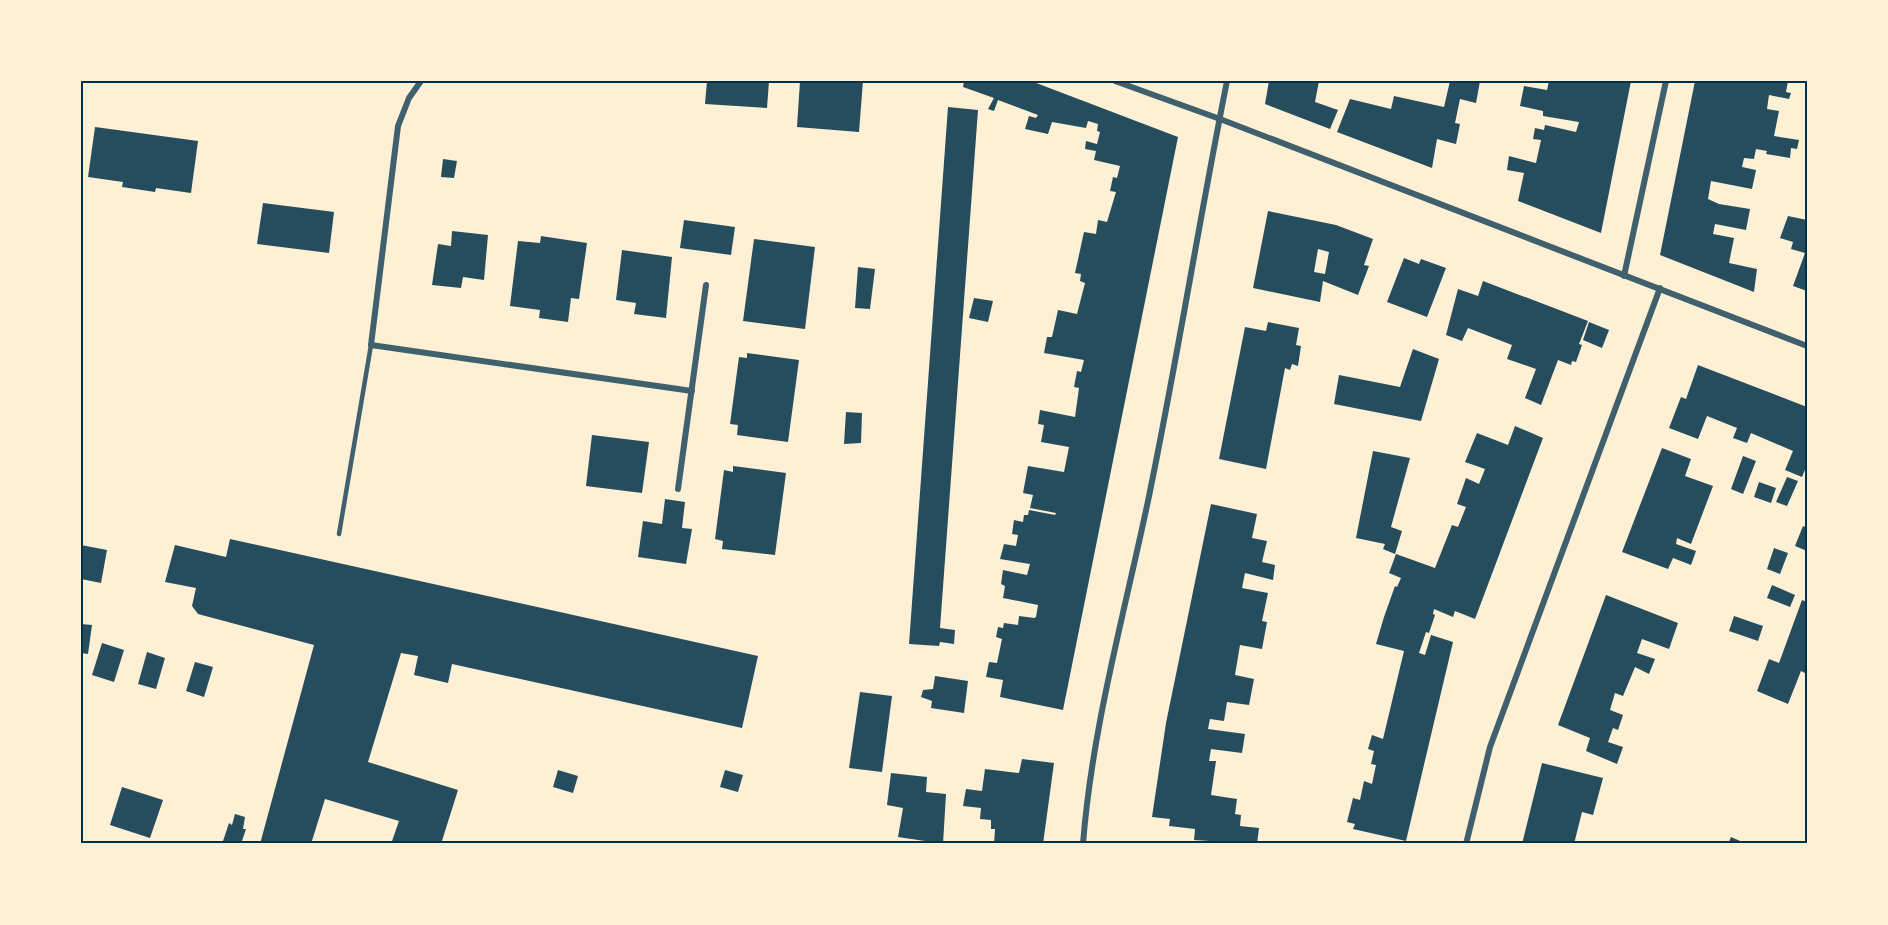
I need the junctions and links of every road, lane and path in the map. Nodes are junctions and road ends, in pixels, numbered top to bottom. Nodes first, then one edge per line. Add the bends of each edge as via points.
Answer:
1 (422, 81) edge
2 (1115, 81) edge
3 (1227, 81) edge
4 (1666, 81) edge
5 (1220, 119) junction
6 (1624, 276) junction
7 (706, 285) dead end
8 (1660, 288) junction
9 (371, 345) junction
10 (1807, 346) edge
11 (692, 391) junction
12 (678, 489) dead end
13 (339, 534) dead end
14 (1083, 844) edge
15 (1466, 844) edge

1 - 9 street via 409,98 398,126
2 - 5 street
3 - 5 street
4 - 6 street
5 - 6 street
5 - 14 street via 1148,501 1096,740
6 - 8 street
7 - 11 street
8 - 10 street
8 - 15 street via 1490,747
9 - 11 street
9 - 13 lane
11 - 12 street

